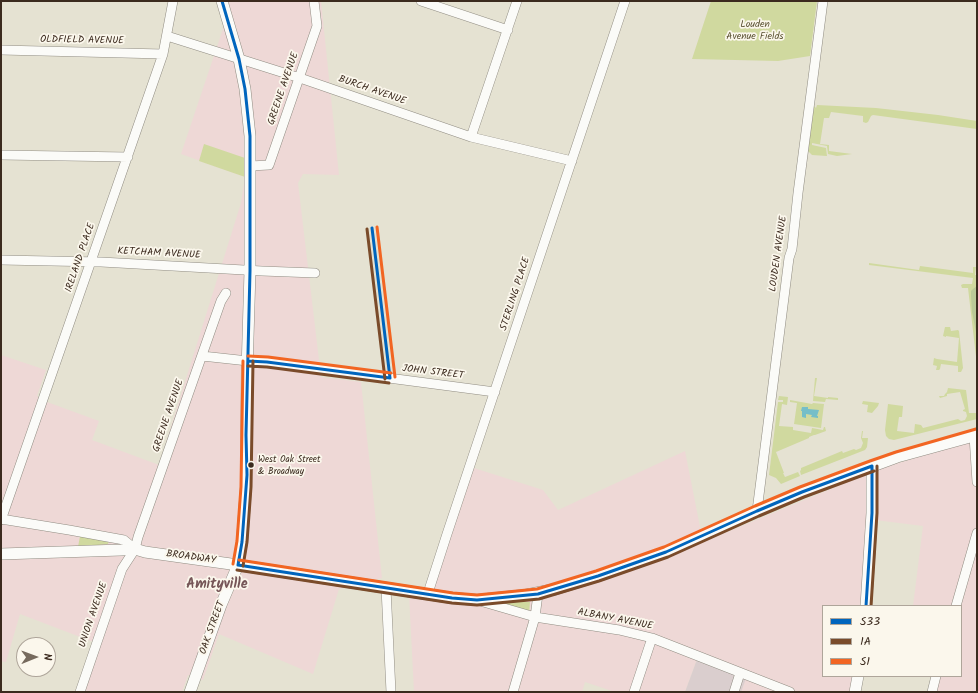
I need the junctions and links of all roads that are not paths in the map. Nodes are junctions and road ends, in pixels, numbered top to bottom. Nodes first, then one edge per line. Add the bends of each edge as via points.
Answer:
1 (173, 1) edge
2 (222, 1) edge
3 (314, 1) edge
4 (421, 1) edge
5 (517, 1) edge
6 (625, 1) edge
7 (823, 1) edge
8 (508, 30) junction
9 (167, 36) junction
10 (1, 50) edge
11 (163, 54) junction
12 (239, 59) junction
13 (300, 78) junction
14 (471, 137) junction
15 (1, 155) edge
16 (128, 157) junction
17 (572, 161) junction
18 (250, 166) junction
19 (1, 260) edge
20 (91, 262) junction
21 (250, 271) junction
22 (315, 273) dead end
23 (226, 293) dead end
24 (202, 356) junction
25 (248, 362) junction
26 (495, 392) junction
27 (976, 435) edge
28 (872, 466) junction
29 (977, 482) edge
30 (757, 511) junction
31 (1, 520) edge
32 (977, 533) edge
33 (135, 549) junction
34 (1, 554) edge
35 (238, 565) junction
36 (386, 588) junction
37 (428, 593) junction
38 (538, 594) junction
39 (477, 600) junction
40 (866, 605) edge
41 (956, 605) edge
42 (535, 617) junction
43 (652, 638) junction
44 (740, 672) junction
45 (858, 677) edge
46 (936, 677) edge
47 (80, 692) edge
48 (190, 692) edge
49 (391, 692) edge
50 (513, 692) edge
51 (634, 692) edge
52 (734, 692) edge
53 (790, 692) edge
54 (855, 692) edge
55 (932, 692) edge

1 - 9 street, IRELAND PLACE
2 - 12 main road, OAK STREET
3 - 13 street, GREENE AVENUE via 317,26
4 - 8 street
5 - 8 street
6 - 17 street, STERLING PLACE
7 - 30 street, LOUDEN AVENUE
8 - 14 street
9 - 11 street, IRELAND PLACE
9 - 12 street, BURCH AVENUE
10 - 11 street, OLDFIELD AVENUE
11 - 16 street, IRELAND PLACE
12 - 13 street, BURCH AVENUE
12 - 18 main road, OAK STREET via 250,136
13 - 14 street, BURCH AVENUE
13 - 18 street, GREENE AVENUE via 269,165
14 - 17 street, BURCH AVENUE
15 - 16 street
16 - 20 street, IRELAND PLACE
17 - 26 street, STERLING PLACE
18 - 21 main road, OAK STREET
19 - 20 street, KETCHAM AVENUE
20 - 21 street, KETCHAM AVENUE
20 - 31 street, IRELAND PLACE
21 - 22 street, KETCHAM AVENUE
21 - 25 main road, OAK STREET
23 - 24 street, GREENE AVENUE via 220,301
24 - 25 street, JOHN STREET
24 - 33 street, GREENE AVENUE
25 - 26 street, JOHN STREET via 267,362
25 - 35 main road, OAK STREET via 246,487
26 - 37 street, STERLING PLACE
27 - 28 main road, BROADWAY
27 - 29 street
28 - 30 main road, BROADWAY
28 - 40 main road via 872,513
30 - 38 main road, BROADWAY via 666,552
31 - 33 street via 124,540
32 - 41 street
33 - 34 main road, BROADWAY
33 - 35 main road, BROADWAY
33 - 47 street, UNION AVENUE via 122,569
35 - 36 main road, BROADWAY
35 - 48 main road, OAK STREET
36 - 37 main road, BROADWAY
36 - 49 street
37 - 39 main road, BROADWAY
38 - 39 main road, BROADWAY
38 - 42 street
39 - 42 street, ALBANY AVENUE
42 - 43 street, ALBANY AVENUE via 620,630
42 - 50 street
43 - 44 street, ALBANY AVENUE
43 - 51 street
44 - 52 street
44 - 53 street, ALBANY AVENUE
45 - 54 main road
46 - 55 street

